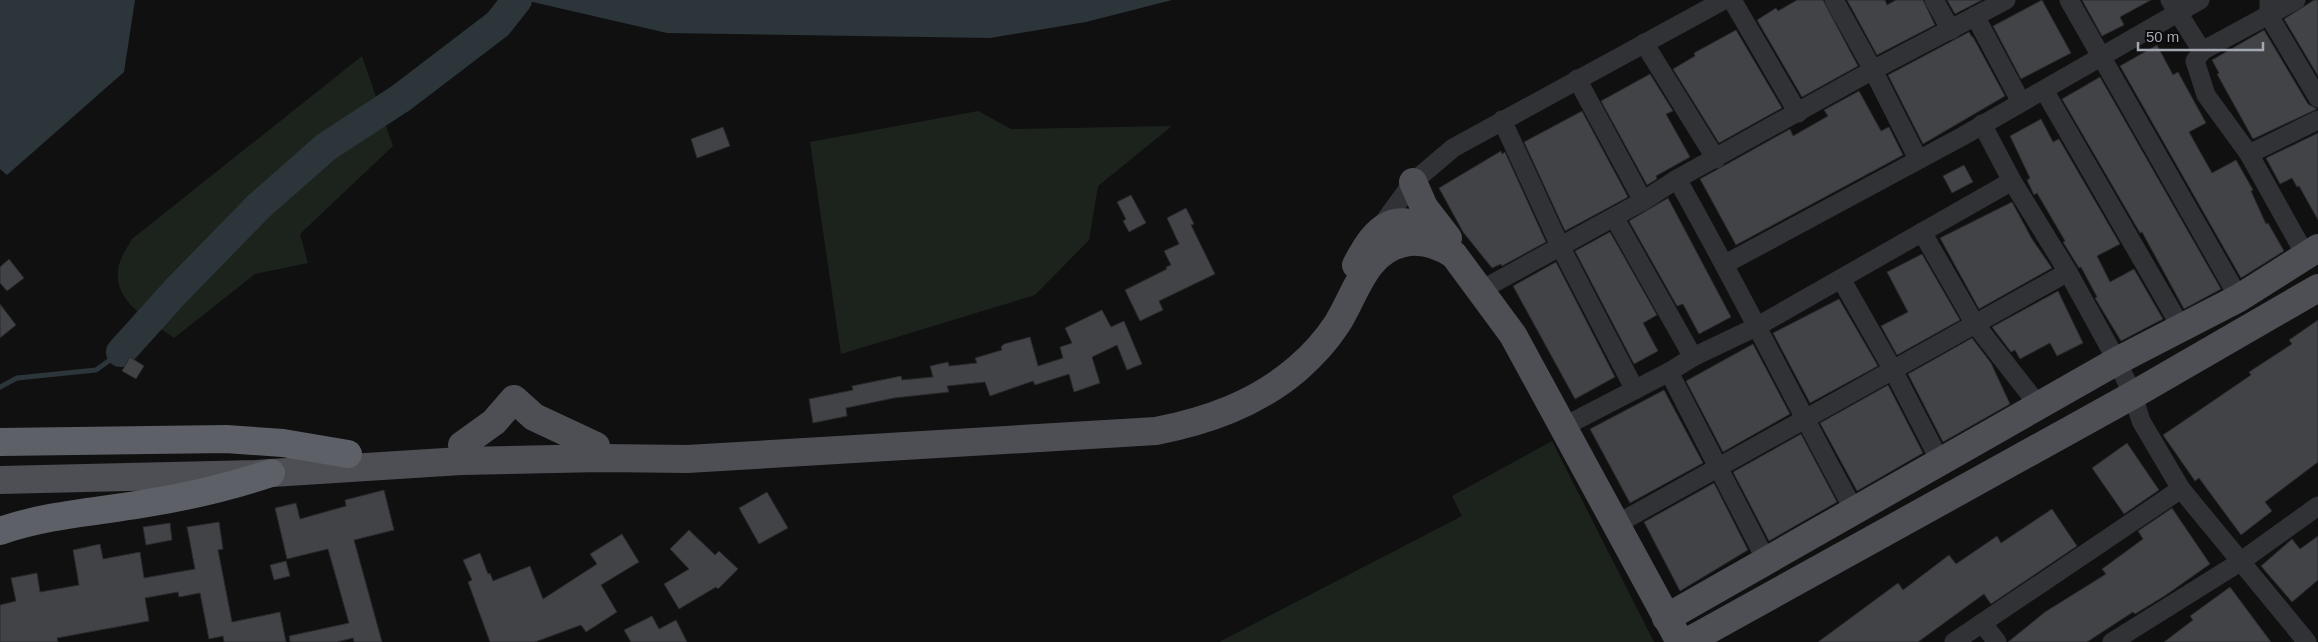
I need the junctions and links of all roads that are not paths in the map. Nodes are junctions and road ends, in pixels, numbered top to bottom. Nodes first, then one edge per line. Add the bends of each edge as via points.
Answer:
1 (1724, 0) edge
2 (1732, 0) edge
3 (1834, 0) edge
4 (1934, 0) edge
5 (2006, 0) edge
6 (2069, 0) edge
7 (2200, 0) edge
8 (2296, 0) edge
9 (2173, 6) edge
10 (2269, 8) edge
11 (1975, 16) junction
12 (1951, 30) junction
13 (1644, 43) junction
14 (2202, 51) junction
15 (2100, 57) junction
16 (1873, 70) junction
17 (1577, 79) junction
18 (2044, 90) junction
19 (2318, 98) edge
20 (2021, 102) junction
21 (1798, 113) junction
22 (1502, 120) junction
23 (2318, 120) edge
24 (1982, 124) junction
25 (2249, 154) junction
26 (1716, 159) junction
27 (1918, 159) junction
28 (1678, 179) junction
29 (2012, 181) junction
30 (1413, 182) junction
31 (1643, 201) junction
32 (1614, 217) junction
33 (1922, 232) junction
34 (1449, 239) junction
35 (1373, 245) junction
36 (1560, 246) junction
37 (2312, 252) edge
38 (1725, 264) junction
39 (2068, 272) junction
40 (1841, 278) junction
41 (1492, 284) junction
42 (2318, 288) edge
43 (2239, 298) junction
44 (1975, 324) junction
45 (1756, 327) junction
46 (2181, 327) junction
47 (1513, 336) junction
48 (1693, 357) junction
49 (2118, 361) junction
50 (1893, 370) junction
51 (1669, 372) junction
52 (1635, 390) junction
53 (2133, 395) junction
54 (2039, 406) junction
55 (1805, 420) junction
56 (1564, 427) junction
57 (0, 442) edge
58 (462, 445) junction
59 (596, 446) junction
60 (348, 454) junction
61 (1940, 461) junction
62 (1719, 468) junction
63 (271, 473) junction
64 (10, 474) edge
65 (2181, 490) junction
66 (2318, 506) edge
67 (1854, 510) junction
68 (1617, 524) junction
69 (0, 531) edge
70 (1766, 560) junction
71 (2240, 562) junction
72 (1666, 618) junction
73 (1982, 623) junction
74 (1680, 642) edge
75 (1687, 642) edge
76 (1954, 642) edge
77 (1996, 642) edge
78 (2112, 642) edge
79 (2307, 642) edge

1 - 13 street
2 - 21 street
3 - 16 street
4 - 12 street
5 - 11 street
6 - 15 street
7 - 9 street
8 - 10 street
9 - 14 street
9 - 15 street
10 - 14 street
10 - 19 street
11 - 12 street
11 - 20 street
12 - 16 street
13 - 17 street
13 - 26 street
14 - 25 street via 2195,61 2206,95
15 - 18 street
15 - 43 street
16 - 21 street
16 - 27 street
17 - 22 street
17 - 31 street
18 - 20 street
18 - 46 street
20 - 24 street
21 - 26 street
22 - 30 street via 1453,148
22 - 36 street
23 - 25 street
24 - 27 street
24 - 29 street
25 - 37 street
26 - 28 street
27 - 38 street
28 - 31 street
28 - 38 street
29 - 33 street
29 - 39 street
30 - 34 main road via 1424,207
30 - 35 street
31 - 32 street
32 - 36 street
32 - 48 street
33 - 40 street
33 - 44 street
34 - 35 main road via 1426,228 1401,222 1392,224
34 - 41 main road via 1474,259
35 - 47 main road via 1392,246 1422,241 1444,248 1462,264
35 - 59 main road via 1319,330 1296,357 1248,389 1188,414 1150,420 689,448
35 - 63 main road via 1364,274 1329,336 1313,354 1295,371 1255,398 1231,410 1182,426 1130,433 687,459 461,461
36 - 41 street
36 - 52 street
37 - 43 main road
38 - 45 street
39 - 44 street
39 - 49 street
40 - 45 street
40 - 50 street
41 - 47 main road
42 - 53 main road
43 - 46 main road
44 - 50 street
44 - 54 street
45 - 48 street
45 - 55 street
46 - 49 main road
47 - 56 main road
48 - 51 street
49 - 53 street
49 - 54 main road
50 - 55 street
50 - 61 street
51 - 52 street
51 - 62 street
52 - 56 street
53 - 65 street via 2141,421
53 - 75 main road
54 - 61 main road
55 - 62 street
55 - 67 street
56 - 68 main road
57 - 60 highway via 226,439 283,443
58 - 59 main road
58 - 59 main road via 494,422 514,399 534,417
58 - 60 main road
60 - 64 main road
61 - 67 main road
62 - 68 street
62 - 70 street
63 - 64 main road
63 - 69 highway via 226,488 64,514
65 - 71 street
65 - 73 street
66 - 71 street
67 - 70 main road
68 - 72 main road
70 - 72 main road
71 - 78 street
71 - 79 street
72 - 74 main road
73 - 76 street
73 - 77 street

